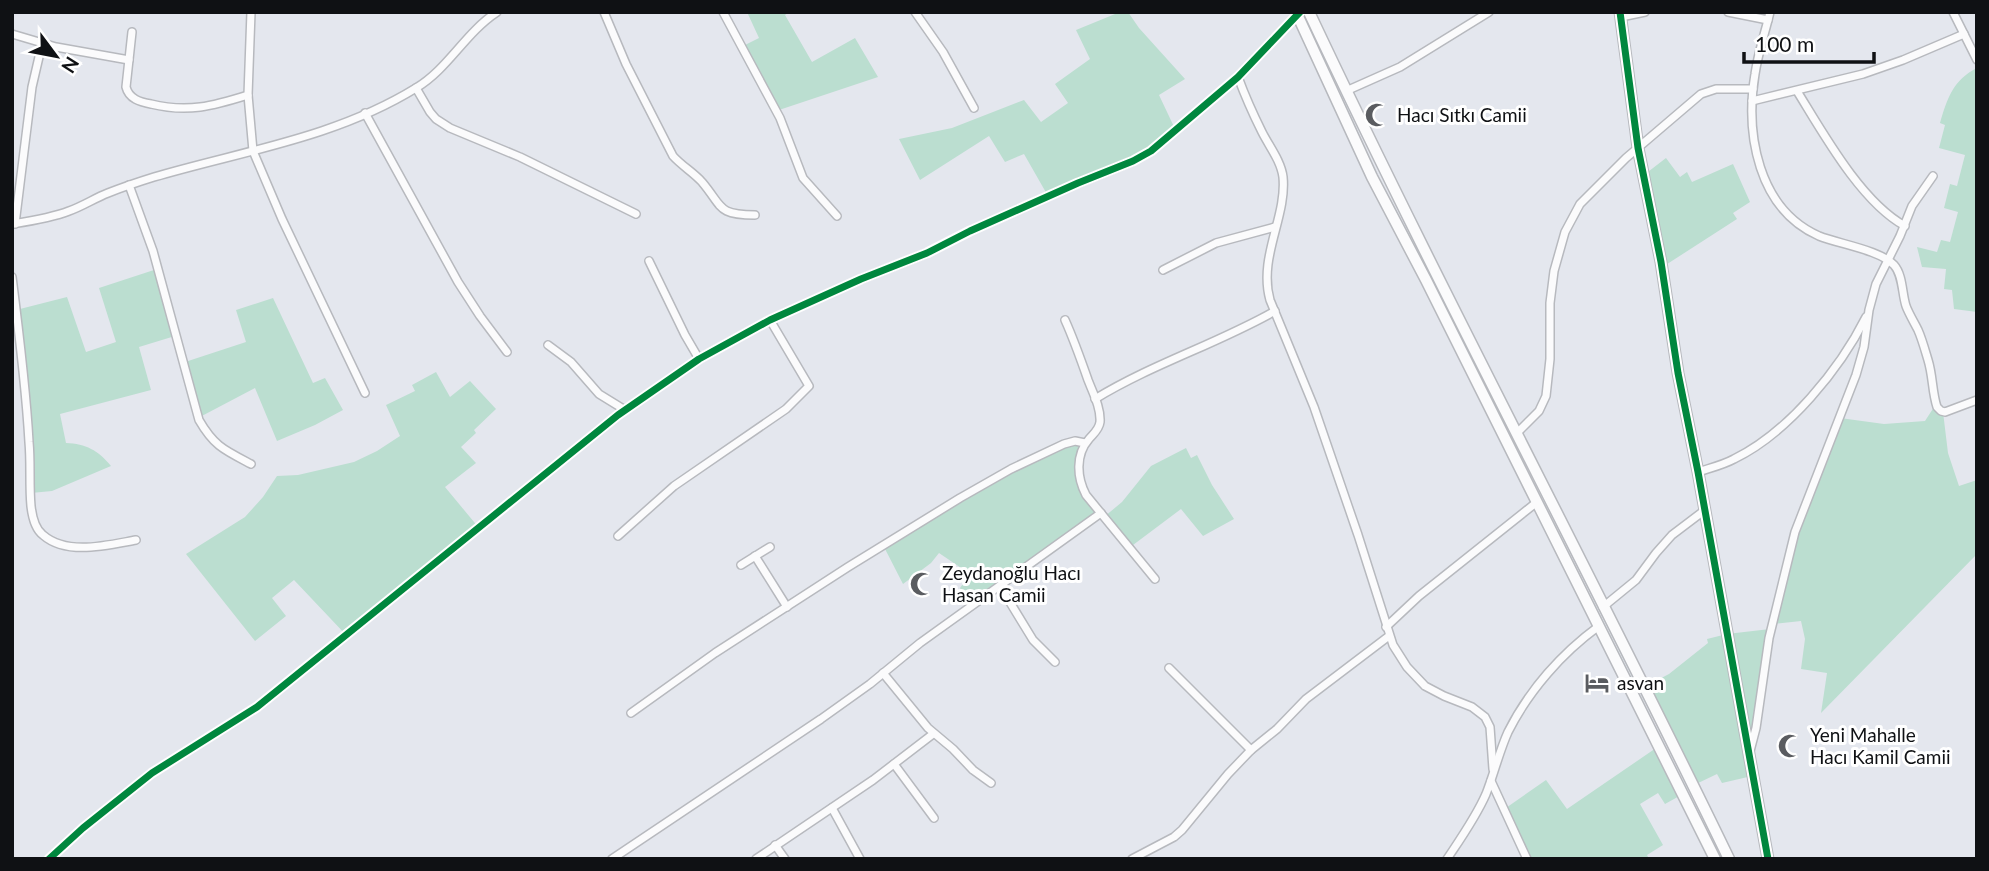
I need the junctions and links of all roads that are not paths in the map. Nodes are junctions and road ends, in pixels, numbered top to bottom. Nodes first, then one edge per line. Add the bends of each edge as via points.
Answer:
1 (251, 12) edge
2 (497, 12) edge
3 (604, 12) edge
4 (723, 12) edge
5 (915, 12) edge
6 (1309, 12) edge
7 (1489, 12) edge
8 (1645, 12) edge
9 (1728, 12) edge
10 (1953, 12) edge
11 (1297, 13) edge
12 (1620, 14) edge
13 (1769, 16) edge
14 (132, 32) dead end
15 (12, 34) edge
16 (1964, 34) junction
17 (42, 44) junction
18 (129, 60) junction
19 (1977, 60) edge
20 (1238, 77) junction
21 (416, 88) junction
22 (1753, 89) junction
23 (1346, 91) junction
24 (1797, 91) junction
25 (248, 95) junction
26 (1752, 101) junction
27 (974, 108) dead end
28 (365, 113) junction
29 (1638, 148) junction
30 (254, 151) junction
31 (12, 166) edge
32 (22, 168) junction
33 (1933, 176) dead end
34 (129, 185) junction
35 (636, 214) dead end
36 (755, 215) dead end
37 (837, 216) dead end
38 (14, 224) edge
39 (1905, 226) junction
40 (1275, 228) junction
41 (649, 261) dead end
42 (1887, 261) junction
43 (1163, 270) dead end
44 (12, 277) edge
45 (1869, 310) junction
46 (1275, 311) junction
47 (770, 320) junction
48 (1065, 320) dead end
49 (548, 345) dead end
50 (507, 352) dead end
51 (699, 359) junction
52 (365, 393) dead end
53 (1095, 399) junction
54 (1977, 400) edge
55 (625, 410) junction
56 (1517, 433) junction
57 (1085, 443) junction
58 (251, 464) dead end
59 (1698, 472) junction
60 (1537, 502) junction
61 (1705, 510) junction
62 (1101, 513) junction
63 (618, 536) dead end
64 (136, 540) dead end
65 (770, 547) dead end
66 (755, 556) junction
67 (741, 565) dead end
68 (1155, 579) dead end
69 (1000, 586) junction
70 (787, 607) junction
71 (1603, 607) junction
72 (1599, 625) junction
73 (1386, 627) junction
74 (1389, 636) junction
75 (1055, 662) dead end
76 (1169, 668) dead end
77 (884, 673) junction
78 (631, 713) dead end
79 (933, 734) junction
80 (1251, 750) junction
81 (1749, 756) junction
82 (894, 764) junction
83 (1493, 769) junction
84 (1491, 780) junction
85 (991, 783) dead end
86 (832, 808) junction
87 (934, 818) dead end
88 (775, 845) junction
89 (49, 859) edge
90 (612, 859) edge
91 (757, 859) edge
92 (785, 859) edge
93 (860, 859) edge
94 (1132, 859) edge
95 (1447, 859) edge
96 (1527, 859) edge
97 (1715, 859) edge
98 (1729, 859) edge
99 (1768, 859) edge

1 - 25 street
2 - 21 street
3 - 36 street via 677,161 702,182 723,209
4 - 37 street via 779,118 803,178
5 - 27 street
6 - 23 main road
7 - 23 street via 1400,67
8 - 12 street
9 - 13 street
10 - 16 street
11 - 20 street
11 - 60 main road via 1372,177
12 - 29 main road
13 - 22 street
14 - 18 street
15 - 17 street
16 - 19 street
16 - 24 street via 1882,68
17 - 18 street
17 - 32 street
18 - 25 street via 126,90 141,102 194,109
20 - 40 street via 1282,171
20 - 47 street via 1169,137 1133,161
21 - 28 street
21 - 35 street via 430,112 450,128
22 - 26 street
22 - 29 street via 1719,88 1701,94
23 - 56 main road
24 - 26 street
24 - 39 street via 1852,174 1885,213
25 - 30 street
26 - 42 street via 1758,163 1780,204 1812,232
28 - 30 street via 304,138
28 - 50 street via 458,282
29 - 56 street via 1586,196 1569,222 1551,286 1546,396 1539,411
29 - 59 main road
30 - 34 street
30 - 52 street
31 - 32 street
32 - 38 street
33 - 39 street via 1915,199
34 - 38 street via 62,213
34 - 58 street via 153,251 198,418 215,443
39 - 42 street
40 - 43 street via 1216,243
40 - 46 street via 1267,284
41 - 51 street
42 - 45 street
42 - 54 street via 1896,269 1921,338 1937,407 1945,412
44 - 64 street via 27,408 31,507 37,529 52,541 74,547
45 - 59 street via 1846,354 1793,417 1736,458
45 - 81 street via 1856,375 1790,548
46 - 53 street
46 - 73 street via 1359,535
47 - 51 street
47 - 63 street via 809,386 786,409 674,486
48 - 53 street
49 - 55 street via 571,362 599,394
51 - 55 street
53 - 57 street via 1099,426
55 - 89 street via 257,707 152,773
56 - 71 main road
57 - 62 street via 1078,467 1080,483
57 - 70 street via 1064,444 1011,470
59 - 61 main road
60 - 72 main road
60 - 73 street
61 - 71 street via 1672,535 1636,580
61 - 81 main road
62 - 68 street
62 - 69 street
65 - 66 street
66 - 67 street
66 - 70 street
69 - 75 street via 1032,640
69 - 77 street
70 - 78 street
71 - 98 main road
72 - 83 street via 1576,642 1530,697
72 - 97 main road
73 - 74 street
74 - 80 street via 1313,694
74 - 83 street via 1425,686 1485,717
76 - 80 street
77 - 79 street
77 - 90 street
79 - 82 street
79 - 85 street
80 - 94 street via 1182,830
81 - 99 main road
82 - 86 street
82 - 87 street
83 - 84 street
84 - 95 street
84 - 96 street
86 - 88 street
86 - 93 street
88 - 91 street
88 - 92 street

